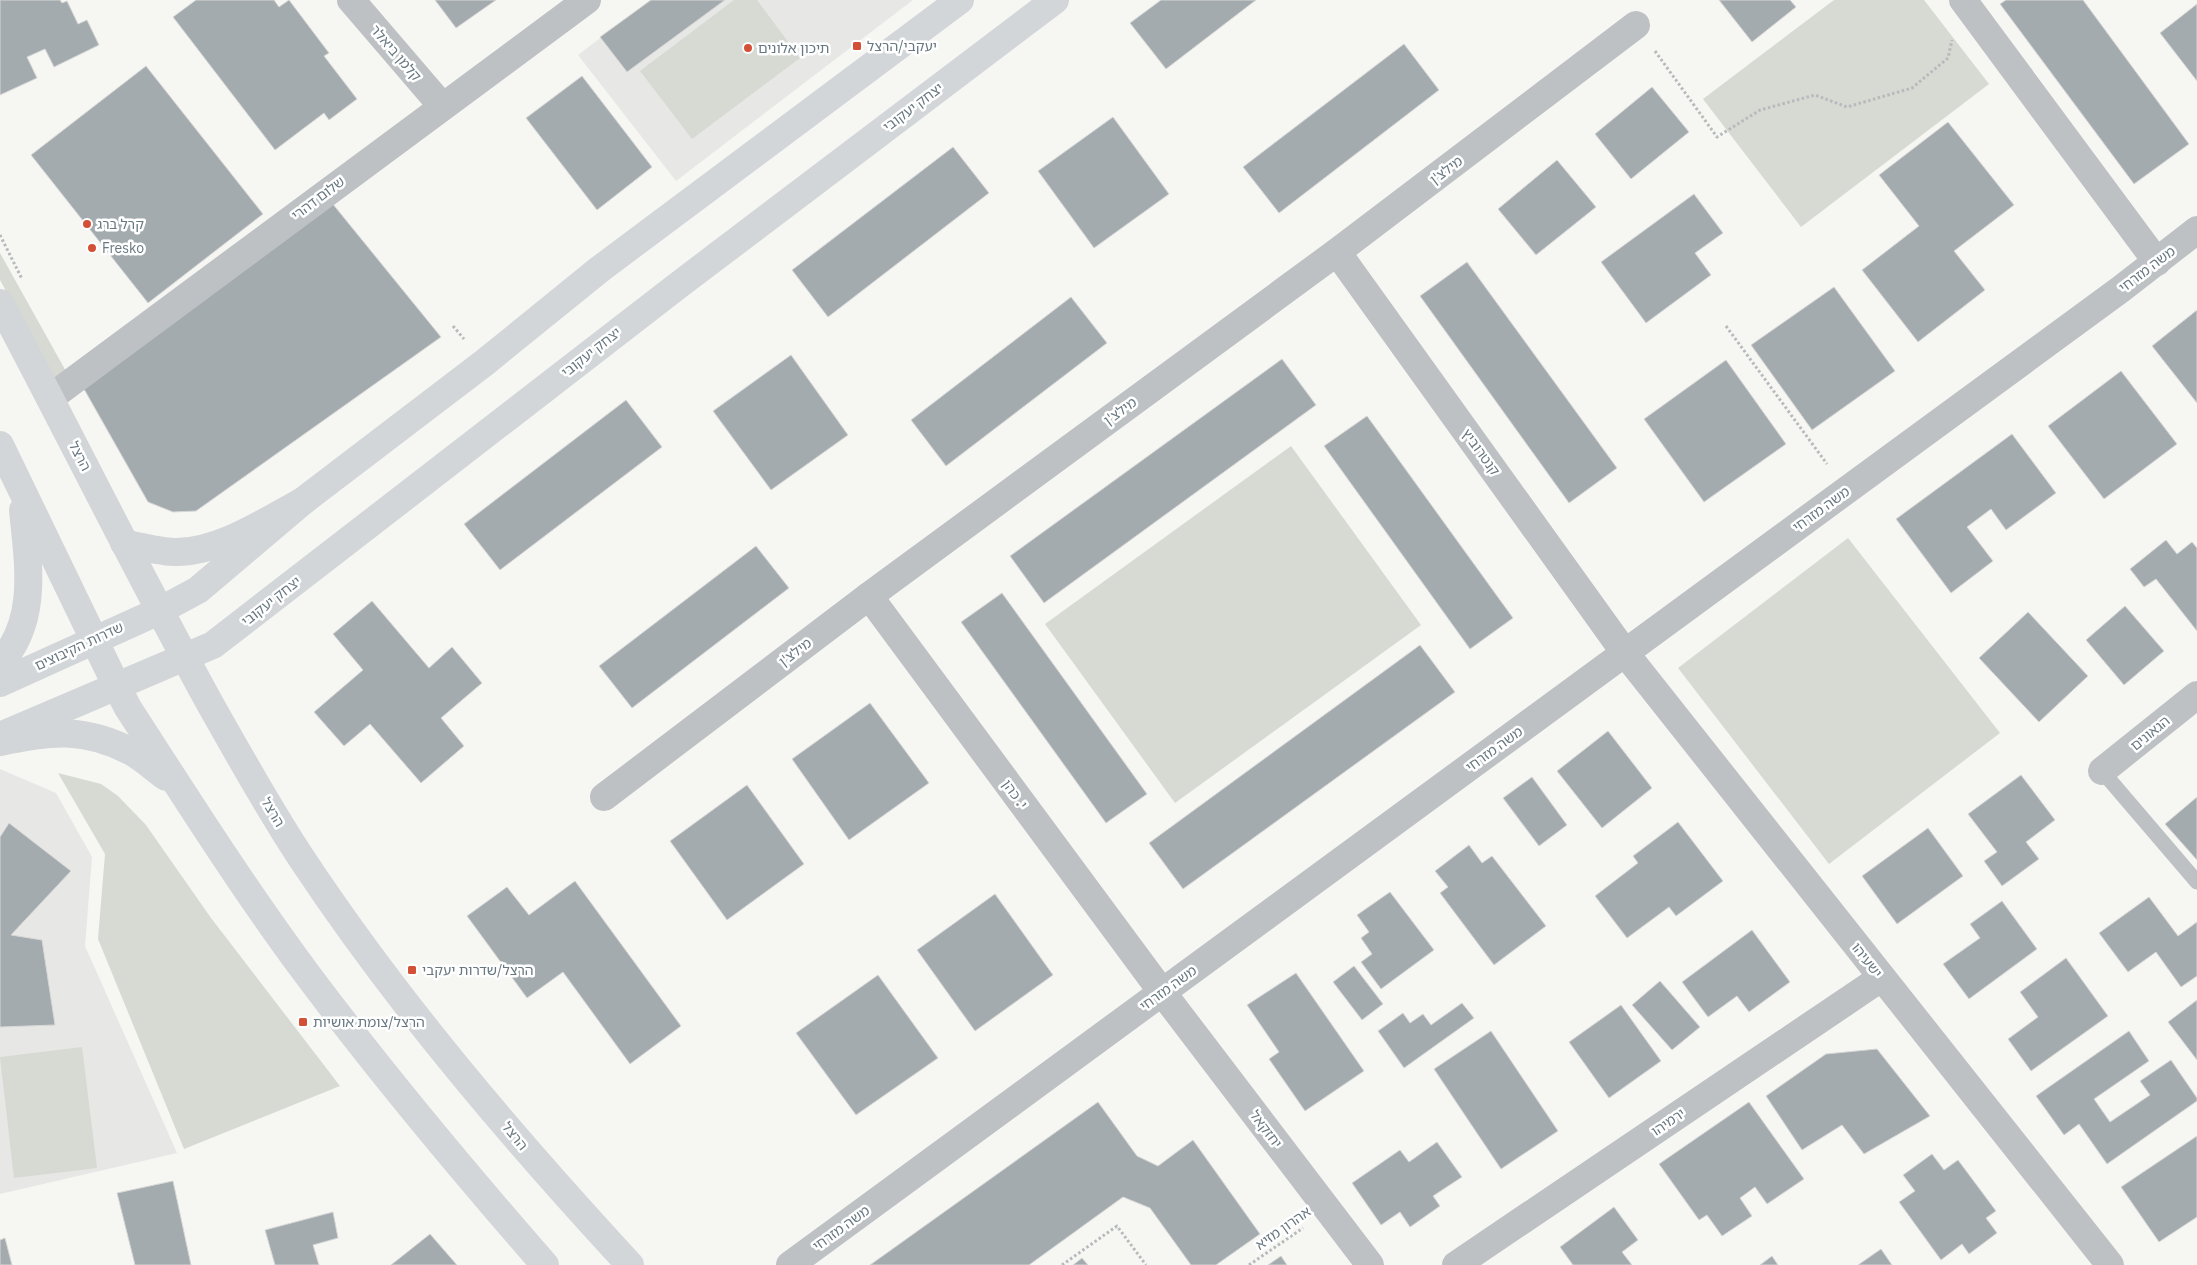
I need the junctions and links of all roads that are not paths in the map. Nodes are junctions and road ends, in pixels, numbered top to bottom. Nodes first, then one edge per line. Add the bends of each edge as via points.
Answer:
1 (351, 0) edge
2 (587, 0) edge
3 (960, 0) edge
4 (1056, 0) edge
5 (1963, 0) edge
6 (1636, 25) road end
7 (442, 106) junction
8 (2197, 230) edge
9 (1337, 252) junction
10 (2157, 262) junction
11 (0, 303) edge
12 (50, 398) junction
13 (0, 445) edge
14 (22, 493) junction
15 (303, 501) junction
16 (124, 543) junction
17 (869, 596) junction
18 (158, 611) junction
19 (92, 639) junction
20 (1625, 653) junction
21 (185, 658) junction
22 (0, 663) edge
23 (0, 683) edge
24 (117, 687) junction
25 (2197, 695) edge
26 (0, 736) edge
27 (0, 742) edge
28 (2102, 771) joint
29 (179, 787) junction
30 (604, 797) dead end
31 (2197, 882) edge
32 (1881, 978) junction
33 (1162, 992) junction
34 (545, 1265) edge
35 (630, 1265) edge
36 (790, 1265) edge
37 (1370, 1265) edge
38 (1456, 1265) edge
39 (2110, 1265) edge

1 - 7 street, קלמן ביאלר
2 - 7 street, שלום דהרי
3 - 15 main road via 600,269 484,363
4 - 21 main road, יצחק יעקובי via 680,284 244,622 213,645
5 - 10 street
6 - 9 street, מילצ'ן
7 - 12 street, שלום דהרי
8 - 10 street, משה מזרחי
9 - 17 street, מילצ'ן
9 - 20 street, קנטרוביץ
10 - 20 street, משה מזרחי
11 - 12 main road, הרצל
12 - 16 main road, הרצל
13 - 14 main road
14 - 19 main road
14 - 22 main road via 29,574 27,608 23,625
15 - 16 main road via 247,532 196,550 152,550
15 - 18 main road via 198,590
16 - 18 main road, הרצל
17 - 30 street, מילצ'ן
17 - 33 street, י. כהן
18 - 19 main road, שדרות הקיבוצים
18 - 21 main road, הרצל
19 - 23 main road, שדרות הקיבוצים
19 - 24 main road
20 - 32 street, ישעיהו
20 - 33 street, משה מזרחי
21 - 24 main road, יצחק יעקובי
21 - 35 main road, הרצל via 301,858 407,1007 542,1170
24 - 26 main road
24 - 29 main road
25 - 28 street, הגאונים
27 - 29 main road via 46,733 82,735 133,753
28 - 31 lane
29 - 34 main road via 304,971 478,1189
32 - 38 street, ירמיהו
32 - 39 street, ישעיהו
33 - 36 street, משה מזרחי
33 - 37 street, יחזקאל

